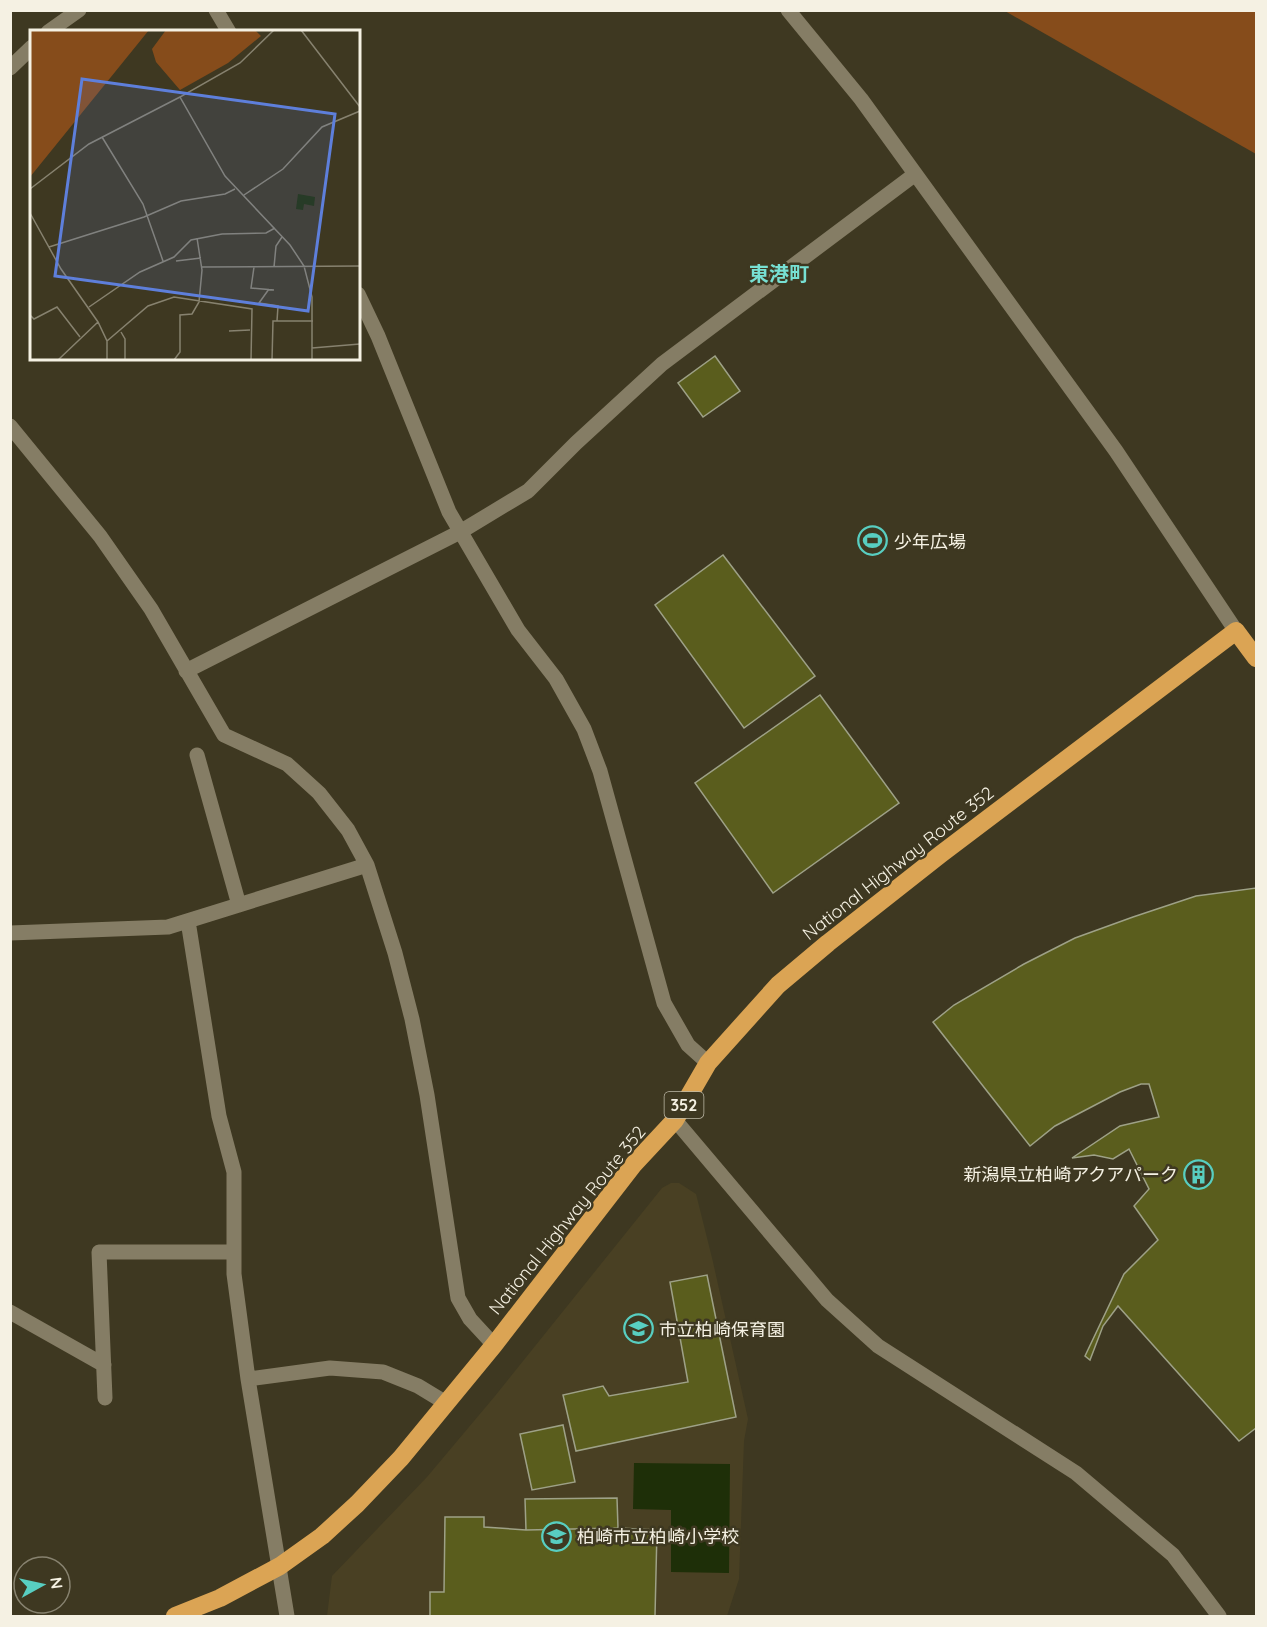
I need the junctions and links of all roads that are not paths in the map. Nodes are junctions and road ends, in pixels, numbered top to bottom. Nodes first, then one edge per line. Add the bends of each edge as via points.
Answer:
1 (79, 10) edge
2 (216, 10) edge
3 (788, 10) edge
4 (51, 30) edge
5 (228, 30) edge
6 (30, 49) edge
7 (10, 68) edge
8 (914, 175) junction
9 (360, 298) edge
10 (10, 426) edge
11 (460, 532) junction
12 (1236, 631) junction
13 (1257, 658) edge
14 (186, 671) junction
15 (197, 755) dead end
16 (367, 864) junction
17 (239, 905) junction
18 (188, 921) junction
19 (10, 933) edge
20 (708, 1063) junction
21 (675, 1120) junction
22 (234, 1252) junction
23 (10, 1312) edge
24 (494, 1345) junction
25 (104, 1365) junction
26 (248, 1379) junction
27 (105, 1398) dead end
28 (446, 1403) junction
29 (280, 1566) junction
30 (175, 1617) edge
31 (287, 1617) edge
32 (1219, 1617) edge

1 - 4 street
2 - 5 street
3 - 8 street via 861,99
6 - 7 street
8 - 11 street via 662,364 528,491
8 - 12 street via 1116,451
9 - 11 street
10 - 14 street via 100,536 151,609
11 - 14 street
11 - 20 street via 518,630 556,679 584,729 600,771 664,1003 688,1045
12 - 13 highway
12 - 20 highway, National Highway Route 352 / 352 via 828,943 778,985
14 - 16 street via 224,735 287,764 319,793 348,830
15 - 17 street
16 - 17 street
16 - 24 street via 412,1018 458,1298 470,1319
17 - 18 street
18 - 19 street via 168,927
18 - 22 street via 219,1116 234,1172
20 - 21 highway, National Highway Route 352 / 352
21 - 24 highway, National Highway Route 352 / 352 via 634,1164
21 - 32 street via 827,1300 878,1346 1076,1473 1173,1555
22 - 25 street via 99,1252
22 - 26 street
23 - 25 street
24 - 28 highway, National Highway Route 352 / 352
25 - 27 street
26 - 28 street via 330,1368 383,1371
26 - 29 street
28 - 29 highway, National Highway Route 352 / 352 via 357,1504
29 - 30 highway, National Highway Route 352 / 352
29 - 31 street

